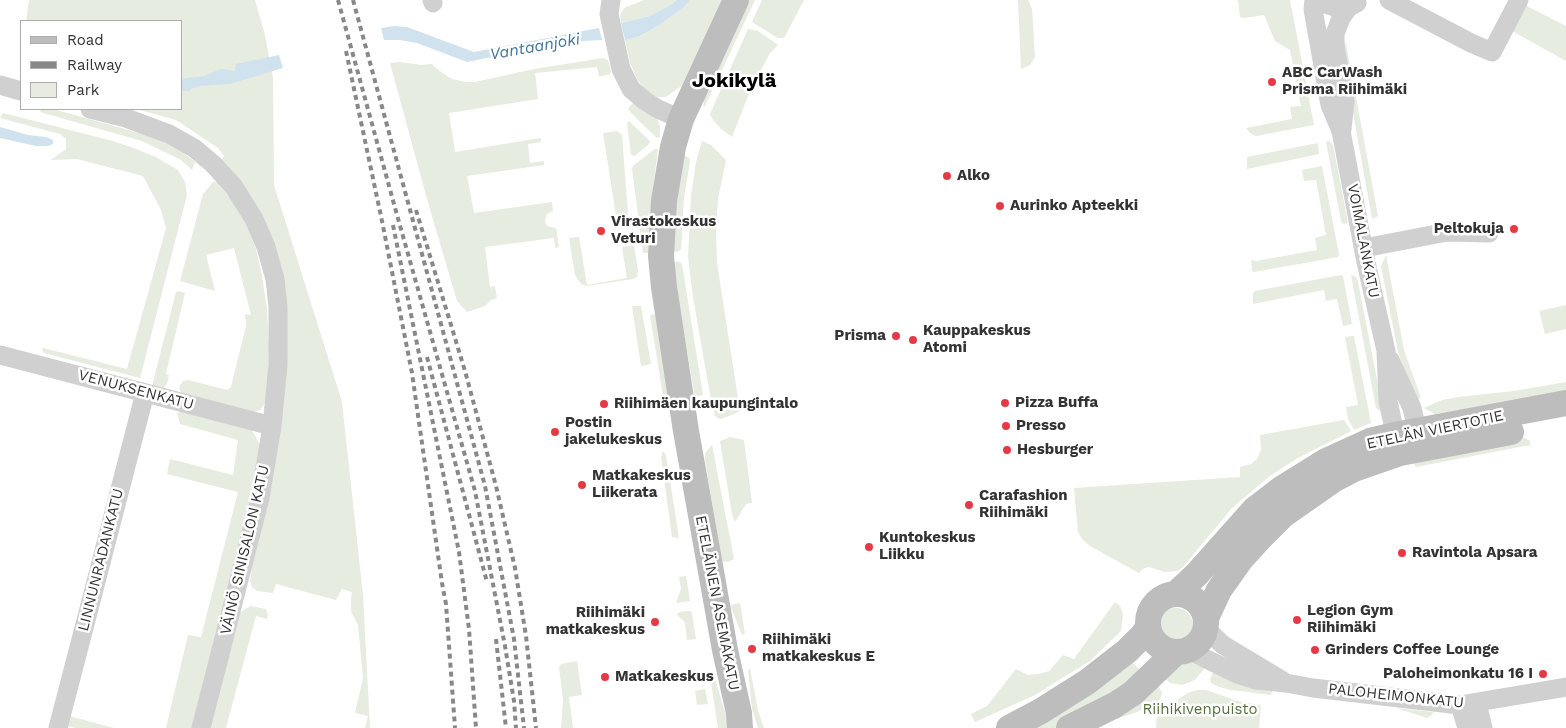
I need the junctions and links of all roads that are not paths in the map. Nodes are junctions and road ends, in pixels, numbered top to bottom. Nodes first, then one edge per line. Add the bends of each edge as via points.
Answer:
1 (736, 0) edge
2 (1314, 0) edge
3 (1321, 0) edge
4 (1389, 0) edge
5 (1519, 0) edge
6 (1354, 3) edge
7 (610, 7) edge
8 (0, 85) edge
9 (20, 91) edge
10 (93, 110) edge
11 (681, 119) junction
12 (1341, 131) junction
13 (1489, 233) dead end
14 (1364, 248) junction
15 (0, 356) edge
16 (144, 392) junction
17 (1566, 403) edge
18 (1566, 421) edge
19 (272, 426) junction
20 (1404, 440) junction
21 (1177, 593) junction
22 (1206, 623) junction
23 (1148, 628) junction
24 (1182, 651) junction
25 (1286, 682) junction
26 (1566, 687) edge
27 (1468, 704) junction
28 (743, 723) edge
29 (58, 728) edge
30 (201, 728) edge
31 (1009, 728) edge
32 (1069, 728) edge
33 (1467, 728) edge
34 (1483, 728) edge

1 - 11 street, ETELÄINEN ASEMAKATU
2 - 12 street, VOIMALANKATU via 1330,105
3 - 6 street via 1333,7
4 - 5 street via 1492,52
6 - 12 street, VOIMALANKATU via 1341,18 1336,34 1335,46 1345,101
7 - 11 street via 621,69 632,89 658,109
8 - 9 street
10 - 19 street, VÄINÖ SINISALON KATU via 148,126 194,148 234,187 254,219 275,279 278,307 278,365
11 - 28 street, ETELÄINEN ASEMAKATU via 664,201 664,287 716,602 731,684
12 - 14 street, VOIMALANKATU
13 - 14 street via 1447,232
14 - 20 street, VOIMALANKATU via 1386,351 1412,408
15 - 16 street, VENUKSENKATU
16 - 19 street, VENUKSENKATU
16 - 29 street, LINNUNRADANKATU
17 - 20 street, ETELÄN VIERTOTIE
18 - 20 street, ETELÄN VIERTOTIE
19 - 30 street, VÄINÖ SINISALON KATU via 260,498
20 - 21 street, ETELÄN VIERTOTIE via 1370,442 1347,450 1282,489 1255,509
20 - 22 street, ETELÄN VIERTOTIE via 1333,480 1283,515 1241,559 1219,590
21 - 22 street via 1194,598 1202,607
21 - 23 street via 1161,598 1152,606
22 - 24 street via 1201,640
22 - 25 street, PALOHEIMONKATU via 1223,645
23 - 24 street via 1156,643 1165,650
23 - 31 street via 1127,651 1087,682
24 - 25 street, PALOHEIMONKATU via 1256,680
24 - 32 street via 1133,692 1108,709
25 - 27 street, PALOHEIMONKATU via 1313,688
26 - 27 street, PALOHEIMONKATU
27 - 33 street
27 - 34 street

